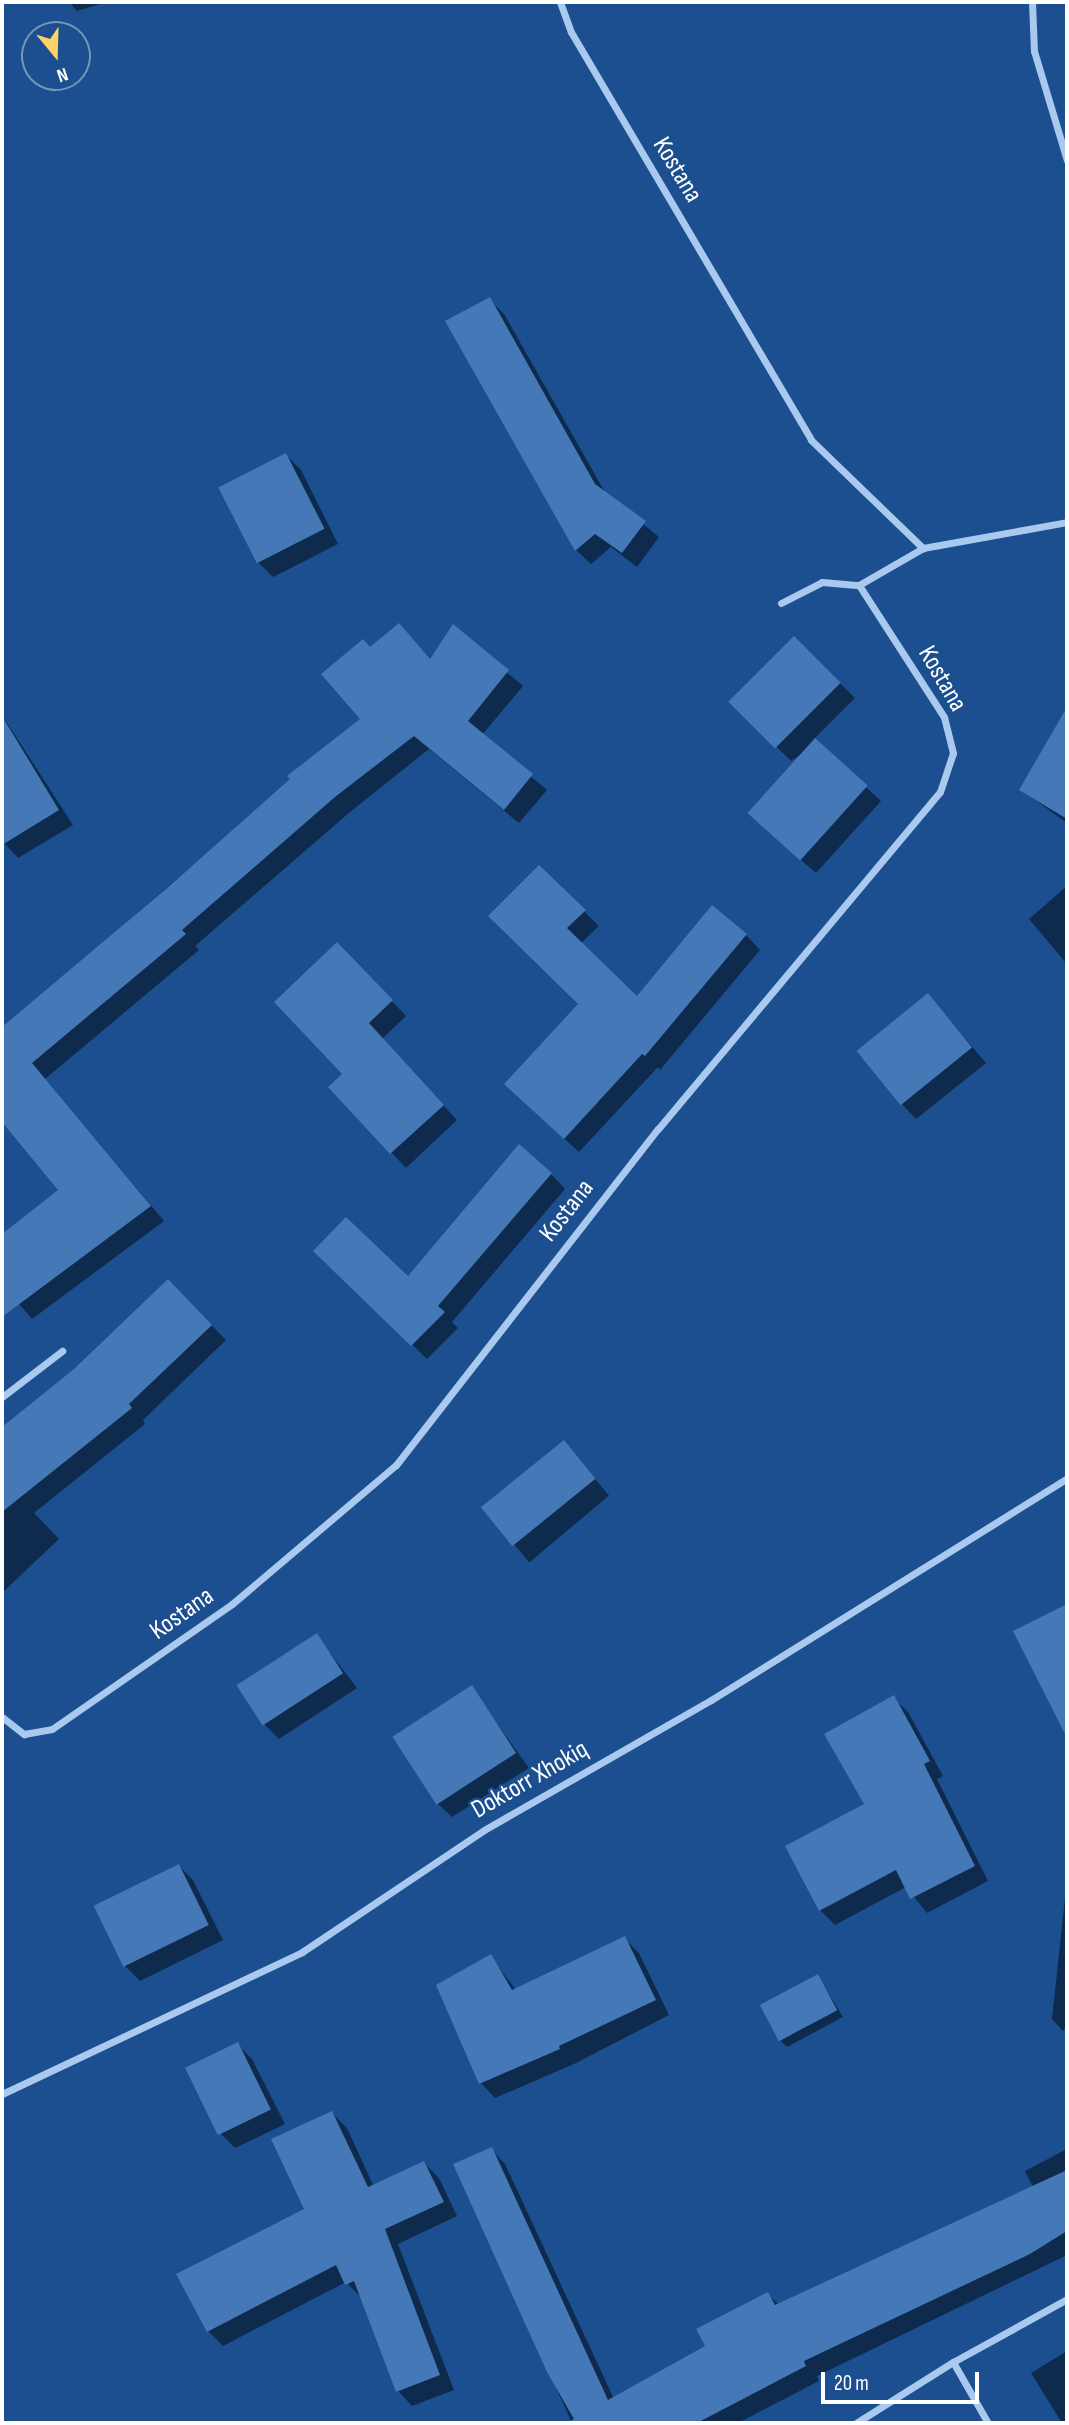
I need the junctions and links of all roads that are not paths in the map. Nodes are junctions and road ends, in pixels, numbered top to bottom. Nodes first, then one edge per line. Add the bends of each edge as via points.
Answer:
1 (560, 2) edge
2 (1032, 2) edge
3 (1067, 160) edge
4 (1067, 522) edge
5 (923, 548) junction
6 (859, 585) junction
7 (781, 603) dead end
8 (62, 1350) dead end
9 (2, 1397) edge
10 (1067, 1478) edge
11 (2, 1717) edge
12 (2, 2094) edge
13 (1067, 2299) edge
14 (953, 2362) junction
15 (856, 2423) edge
16 (988, 2423) edge

1 - 5 street, Kostana via 571,32 811,440
2 - 3 street via 1034,51
4 - 5 street
5 - 6 street
6 - 7 street via 822,582
6 - 11 street, Kostana via 944,717 953,753 940,792 657,1129 396,1465 232,1604 52,1729 24,1734
8 - 9 street
10 - 12 street, Doktorr Xhokiq via 711,1700 484,1830 302,1952
13 - 14 street
14 - 15 street
14 - 16 street

